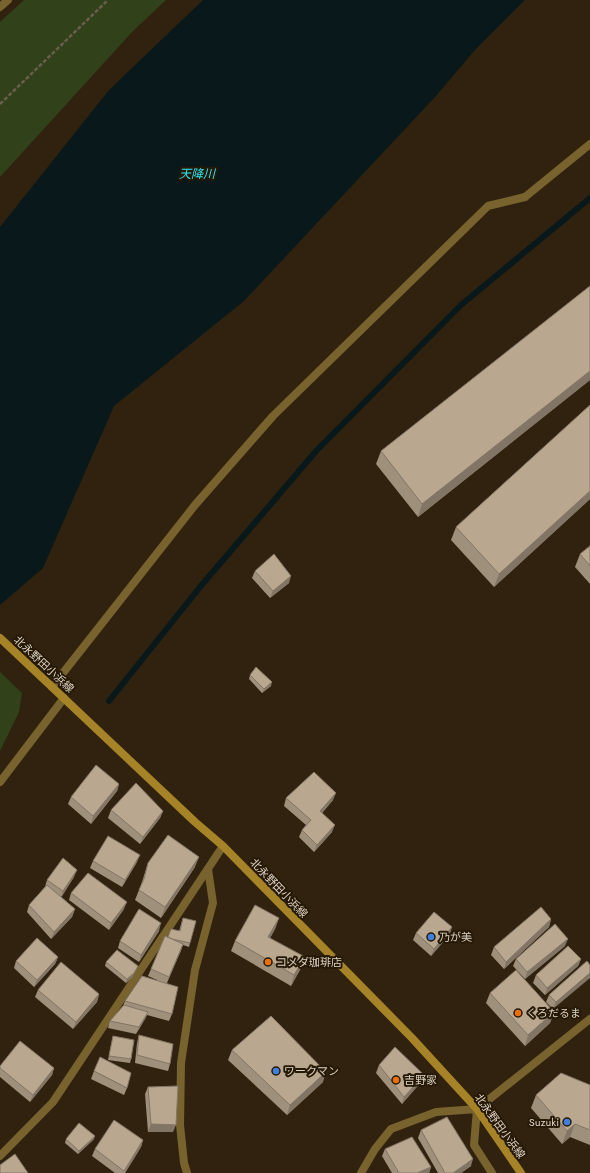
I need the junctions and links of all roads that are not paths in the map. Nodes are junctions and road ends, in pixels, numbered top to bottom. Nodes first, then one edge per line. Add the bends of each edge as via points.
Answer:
1 (8, 0) edge
2 (0, 7) edge
3 (590, 144) edge
4 (0, 638) edge
5 (52, 687) junction
6 (64, 698) junction
7 (0, 782) edge
8 (223, 846) junction
9 (208, 868) junction
10 (590, 1019) edge
11 (477, 1109) junction
12 (0, 1156) edge
13 (187, 1173) edge
14 (361, 1173) edge
15 (492, 1173) edge
16 (521, 1173) edge

1 - 2 street
3 - 5 street via 525,198 488,206 273,416 195,505
4 - 5 main road, 北永野田小浜線
5 - 6 main road, 北永野田小浜線
6 - 7 street
6 - 8 main road, 北永野田小浜線 via 194,822
8 - 9 street
8 - 11 main road, 北永野田小浜線 via 412,1038
9 - 12 street via 53,1102
9 - 13 street via 213,903 195,970 181,1063 180,1125
10 - 11 street
11 - 14 street via 436,1112 391,1129
11 - 15 street via 474,1146
11 - 16 main road, 北永野田小浜線

